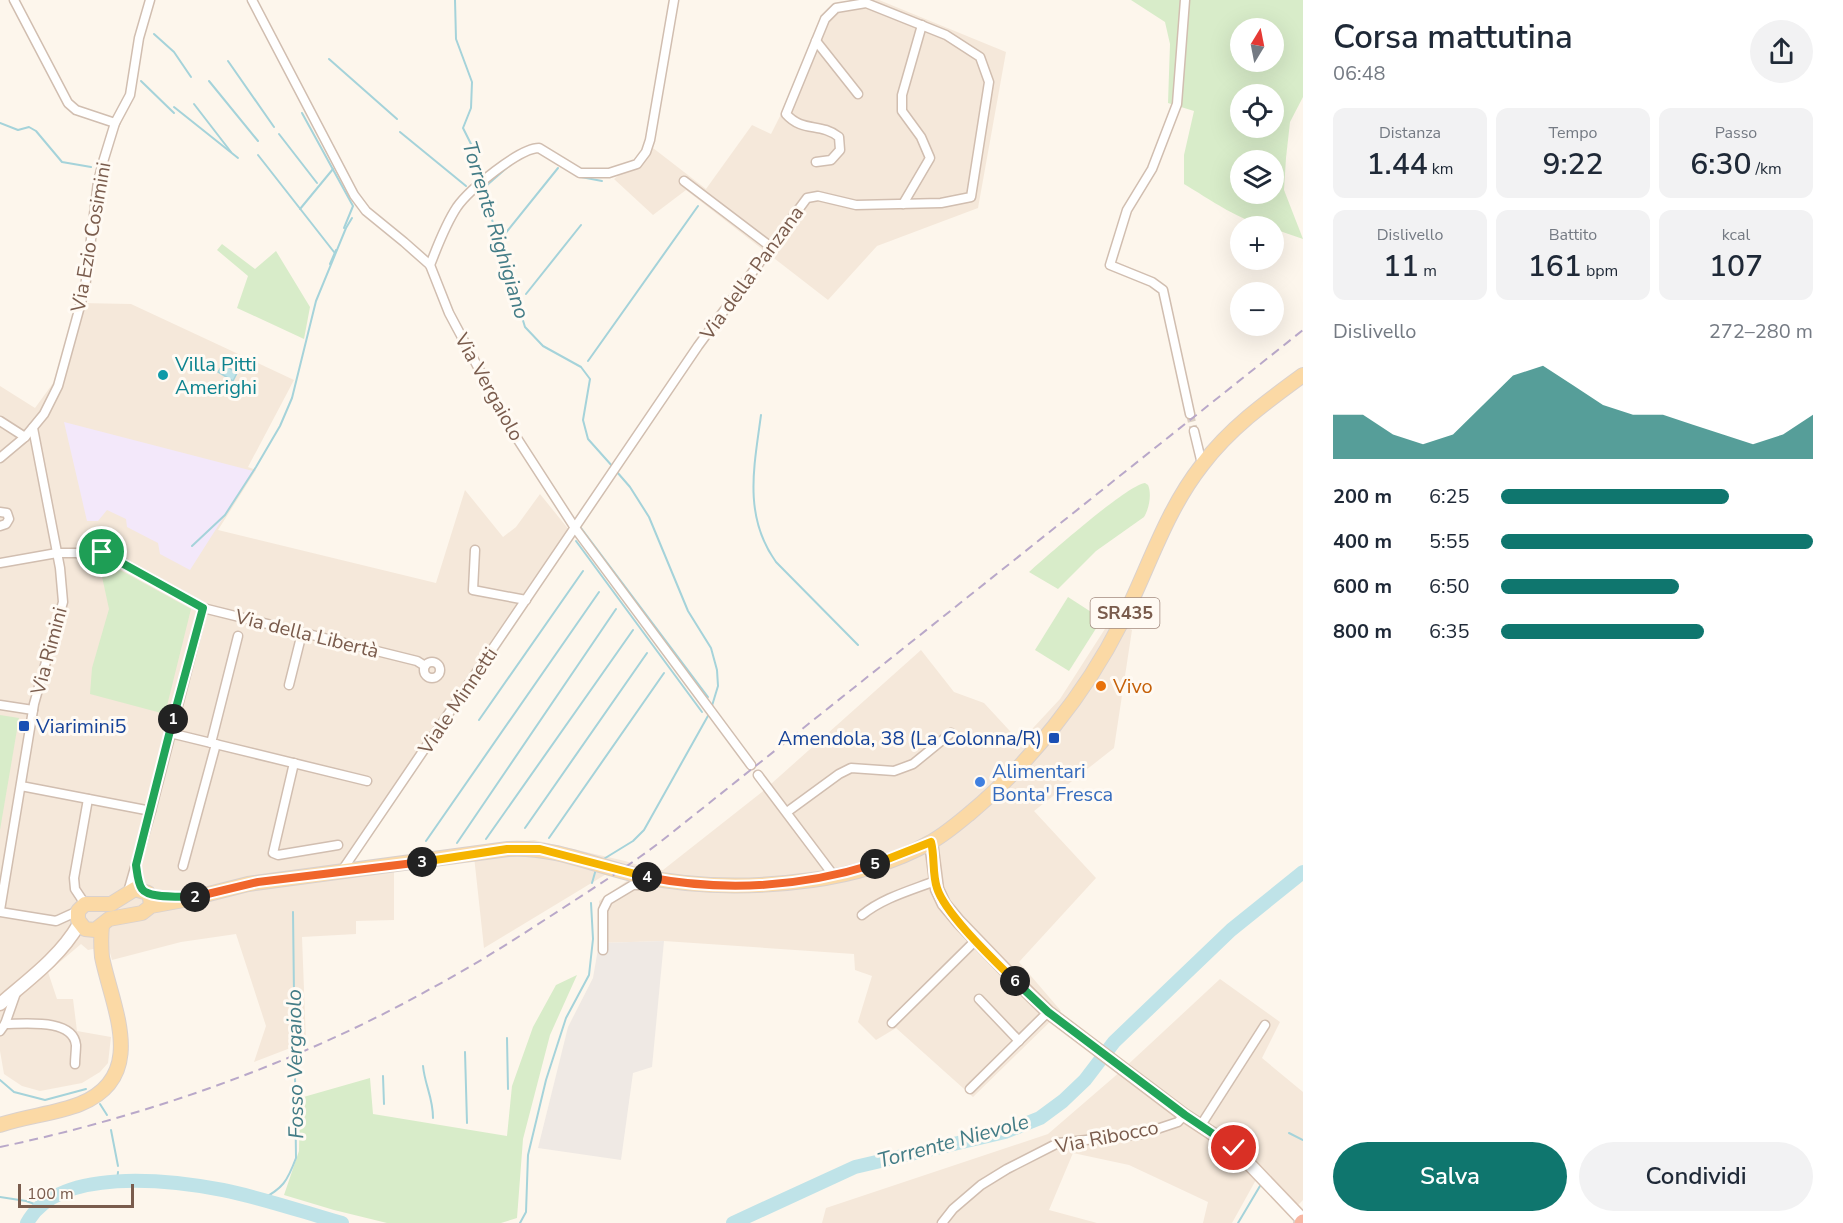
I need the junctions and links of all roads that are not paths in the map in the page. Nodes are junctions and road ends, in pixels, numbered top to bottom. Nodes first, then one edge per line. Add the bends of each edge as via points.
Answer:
1 (14, 0) edge
2 (150, 0) edge
3 (252, 0) edge
4 (674, 0) edge
5 (1185, 0) edge
6 (922, 25) junction
7 (816, 41) junction
8 (858, 94) dead end
9 (114, 123) junction
10 (816, 162) dead end
11 (684, 181) dead end
12 (903, 204) junction
13 (771, 247) junction
14 (430, 266) junction
15 (1303, 375) edge
16 (1190, 414) tunnel mouth
17 (0, 421) edge
18 (33, 428) junction
19 (1194, 431) tunnel mouth
20 (25, 437) junction
21 (0, 458) edge
22 (1202, 464) junction
23 (0, 512) edge
24 (0, 526) edge
25 (575, 528) junction
26 (475, 550) dead end
27 (57, 554) junction
28 (0, 563) edge
29 (526, 600) junction
30 (203, 608) junction
31 (302, 633) junction
32 (238, 636) dead end
33 (426, 666) dead end
34 (290, 685) dead end
35 (0, 705) edge
36 (33, 710) junction
37 (170, 733) junction
38 (951, 733) dead end
39 (214, 744) junction
40 (294, 763) junction
41 (751, 765) dead end
42 (758, 775) dead end
43 (367, 781) dead end
44 (21, 786) junction
45 (88, 799) junction
46 (151, 811) junction
47 (787, 812) junction
48 (931, 842) junction
49 (338, 845) dead end
50 (136, 865) junction
51 (183, 866) dead end
52 (341, 873) junction
53 (834, 876) junction
54 (635, 880) junction
55 (935, 882) junction
56 (128, 892) junction
57 (147, 897) junction
58 (0, 911) edge
59 (862, 915) dead end
60 (83, 920) junction
61 (102, 925) junction
62 (976, 940) junction
63 (603, 950) dead end
64 (102, 956) junction
65 (17, 989) junction
66 (980, 999) dead end
67 (0, 1004) edge
68 (1048, 1012) junction
69 (892, 1023) dead end
70 (1265, 1024) dead end
71 (3, 1028) edge
72 (1019, 1041) junction
73 (75, 1064) dead end
74 (970, 1089) dead end
75 (1185, 1115) junction
76 (0, 1125) edge
77 (1201, 1125) junction
78 (1301, 1220) edge
79 (942, 1223) edge

1 - 9 street via 68,104
2 - 9 street, Via Ezio Cosimini via 130,95
3 - 14 street, Via Vergaiolo via 354,195 366,212
4 - 14 street via 650,140 636,164 609,173 580,173 539,148 522,152 458,205
5 - 16 street via 1177,104 1152,169 1127,210 1110,265 1162,290
6 - 7 street, Via della Panzana via 866,3 836,8 825,19
6 - 12 street via 902,95 902,111 921,137 930,158
6 - 12 street, Via della Panzana via 980,57 989,82 971,197
7 - 8 street
7 - 10 street, Via della Panzana via 786,114 794,123 831,130 839,137 840,150 831,160
9 - 18 street, Via Ezio Cosimini via 98,182 81,308 58,386
11 - 13 street
12 - 13 street, Via della Panzana via 856,205 818,196 807,198
13 - 25 street, Via della Panzana via 698,346
14 - 25 street, Via Vergaiolo via 449,313 511,429
15 - 22 main road, SR435 via 1260,405
17 - 20 street
18 - 20 street, Via Ezio Cosimini
18 - 27 street, Via Rimini
19 - 22 street
20 - 21 street, Via Ezio Cosimini
22 - 48 main road, SR435 via 1170,515 1121,623 1078,692 1012,774
23 - 24 street via 7,513 9,519
25 - 29 street, Viale Minnetti
25 - 41 street, Via Vergaiolo
26 - 29 street via 473,590
27 - 28 street, Via della Libertà
27 - 30 street, Via della Libertà via 105,553
27 - 36 street, Via Rimini via 63,602
29 - 52 street, Viale Minnetti
30 - 31 street, Via della Libertà
30 - 37 street
31 - 33 street, Via della Libertà
31 - 34 street
32 - 39 street
35 - 36 street
36 - 44 street, Via Rimini
37 - 39 street
37 - 46 street
38 - 47 street via 913,764 894,771 851,768
39 - 40 street
39 - 51 street
40 - 43 street
40 - 49 street via 273,853
42 - 47 street
44 - 45 street
44 - 58 street, Via Rimini
45 - 46 street
45 - 60 street via 74,878
46 - 50 street
47 - 53 street
48 - 53 main road, SR435
48 - 55 main road
50 - 56 street
50 - 57 street
52 - 54 main road, SR435 via 521,848 554,852
52 - 57 main road, SR435 via 258,882 195,897
53 - 54 main road, SR435 via 729,886
54 - 63 street via 604,907
55 - 59 street via 890,897
55 - 62 main road via 944,904
56 - 57 main road, SR435 via 135,889
56 - 60 main road, SR435
57 - 61 main road, SR435 via 142,913 114,918
58 - 60 street via 56,921
60 - 61 main road, SR435 via 97,929
60 - 64 main road
60 - 65 main road, SR435 via 71,946
61 - 64 main road
62 - 68 main road
62 - 69 street
64 - 76 main road via 121,1026 121,1053 114,1075 103,1089 81,1103
65 - 67 main road, SR435
65 - 71 street
66 - 72 street
68 - 72 street
68 - 75 main road
70 - 77 street
71 - 73 street via 53,1024 67,1030 76,1045
72 - 74 street
75 - 77 main road
75 - 79 street, Via Ribocco via 1178,1122 1142,1134 1059,1143 981,1185
77 - 78 main road via 1234,1148

